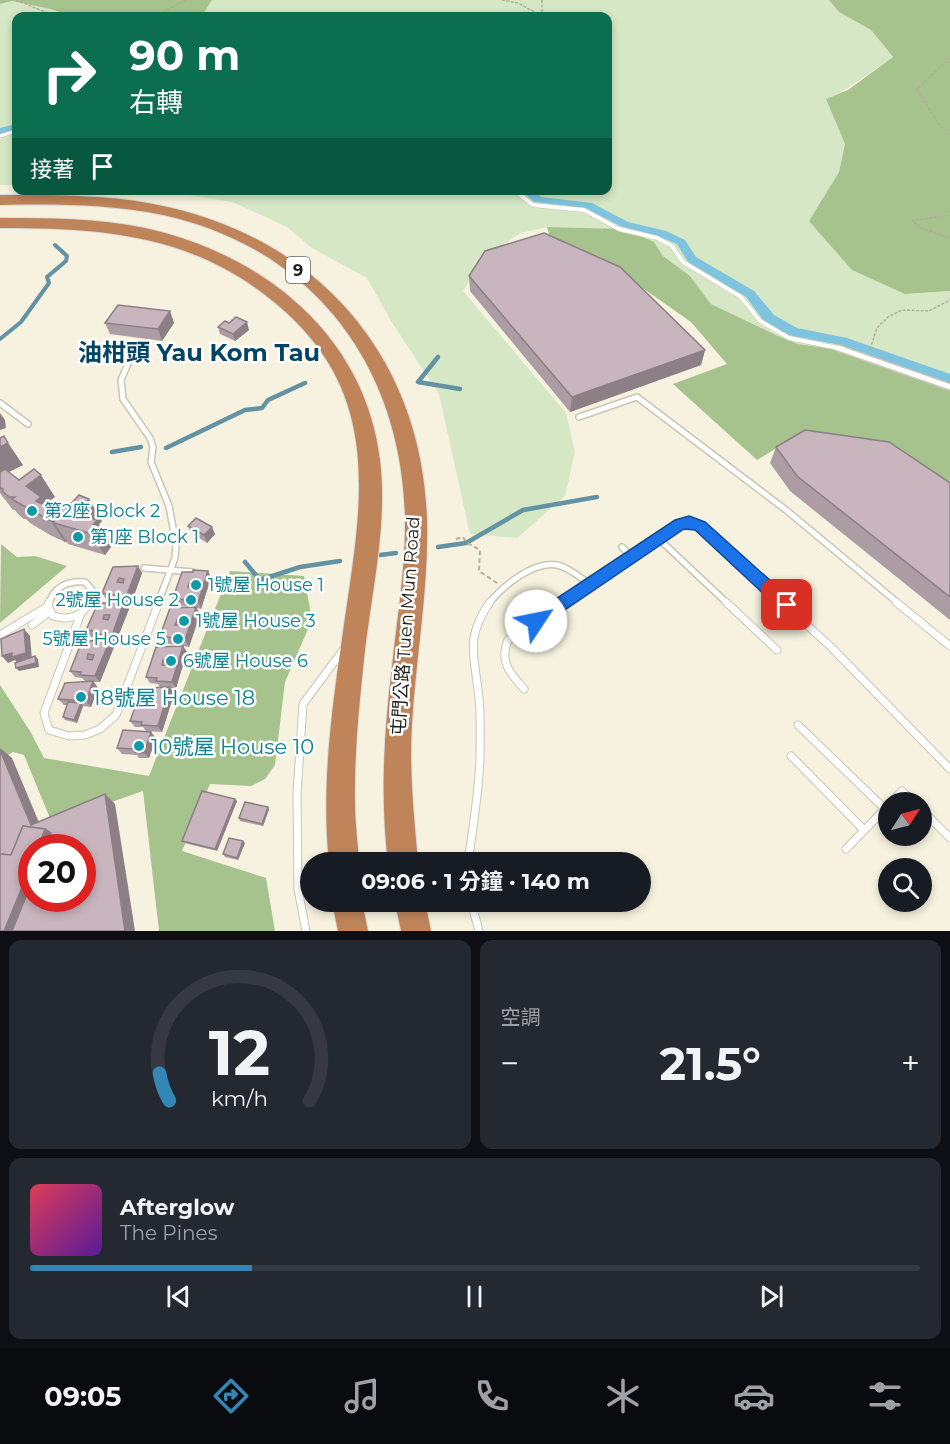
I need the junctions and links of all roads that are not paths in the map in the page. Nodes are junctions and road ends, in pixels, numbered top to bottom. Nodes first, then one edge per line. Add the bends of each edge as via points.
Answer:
1 (520, 195) edge
2 (0, 200) edge
3 (0, 223) edge
4 (134, 350) dead end
5 (950, 387) edge
6 (0, 403) edge
7 (579, 417) dead end
8 (28, 424) dead end
9 (659, 539) junction
10 (622, 548) dead end
11 (631, 557) junction
12 (144, 568) dead end
13 (171, 571) junction
14 (195, 573) edge
15 (590, 584) junction
16 (48, 609) junction
17 (81, 613) junction
18 (32, 625) dead end
19 (355, 633) junction
20 (0, 635) edge
21 (950, 646) edge
22 (777, 650) dead end
23 (524, 689) dead end
24 (798, 725) dead end
25 (791, 756) dead end
26 (950, 769) edge
27 (878, 797) edge
28 (878, 816) edge
29 (932, 820) edge
30 (864, 830) junction
31 (950, 838) edge
32 (846, 849) dead end
33 (344, 852) edge
34 (402, 852) edge
35 (469, 852) edge
36 (349, 912) edge
37 (412, 912) edge
38 (474, 912) edge
39 (306, 931) edge
40 (353, 931) edge
41 (416, 931) edge
42 (479, 931) edge

1 - 5 lane via 533,205 584,210 620,229 657,238 672,246 682,262 741,297 760,321 789,338 840,348
2 - 34 highway, 屯門公路 Tuen Mun Road / 9 via 131,205 226,230 268,250 301,273 335,303 370,348 399,409 415,496 415,546 397,756
3 - 19 highway, 9 via 109,227 188,245 261,281 316,331 337,361 355,399 370,459 366,557
4 - 13 lane via 121,380 123,399 153,447 152,462 169,506 176,544
6 - 8 lane
7 - 21 lane via 637,397 786,510
9 - 11 lane
9 - 22 lane
9 - 26 lane via 680,524 700,526 832,648
10 - 11 lane
11 - 15 lane
12 - 13 lane
13 - 14 lane
13 - 17 lane via 117,715 90,736 68,737 49,730 44,713
15 - 23 lane via 508,640 504,665
15 - 35 lane via 563,567 552,565 532,570 499,591 479,621 472,660 479,691 479,785
16 - 17 lane via 66,619
16 - 17 lane via 57,588 84,582 93,596
16 - 18 lane
16 - 20 lane
19 - 33 highway, 9 via 340,772
19 - 39 lane via 303,704 297,794 298,889
24 - 27 lane
25 - 30 lane
28 - 30 lane
29 - 31 lane
30 - 32 lane
36 - 40 highway
37 - 41 highway
38 - 42 lane

